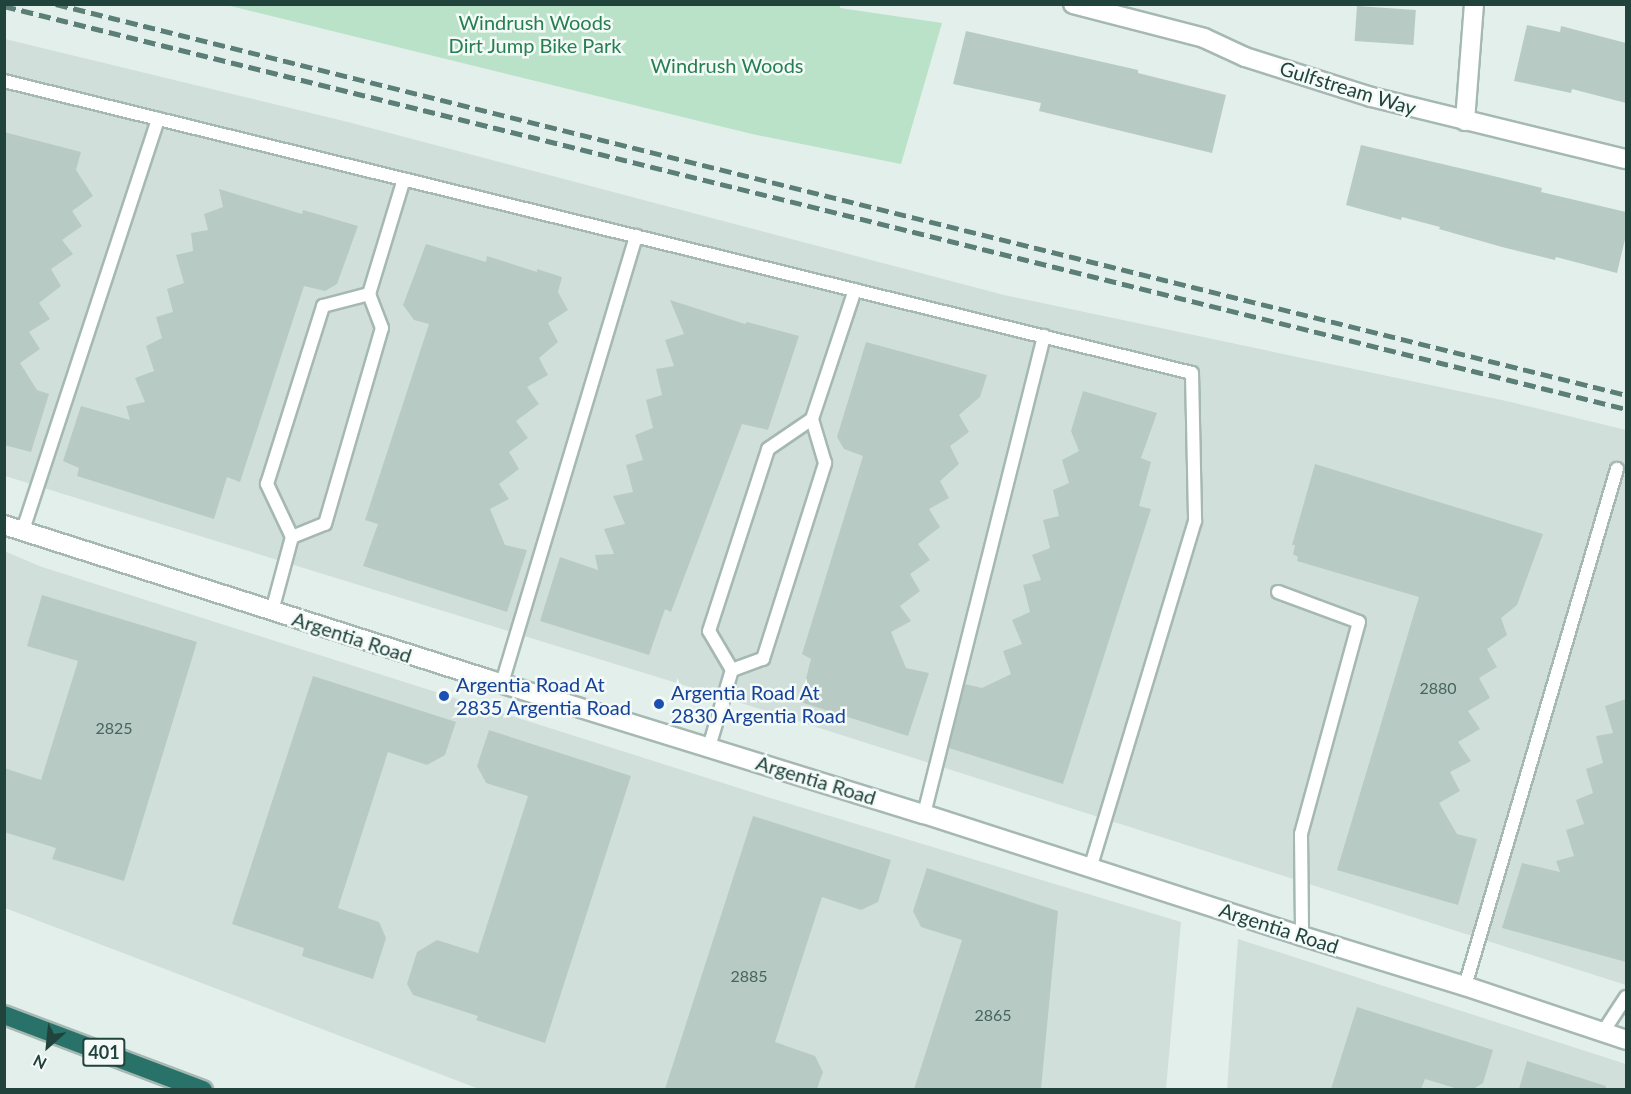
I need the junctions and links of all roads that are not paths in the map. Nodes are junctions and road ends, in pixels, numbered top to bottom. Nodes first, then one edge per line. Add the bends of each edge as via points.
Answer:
1 (1073, 4) edge
2 (1474, 4) edge
3 (1117, 10) edge
4 (4, 81) edge
5 (158, 119) junction
6 (1465, 121) junction
7 (1626, 159) edge
8 (404, 179) junction
9 (636, 236) junction
10 (855, 290) junction
11 (369, 294) junction
12 (1044, 336) junction
13 (812, 419) junction
14 (1617, 470) dead end
15 (4, 525) edge
16 (22, 532) junction
17 (292, 537) junction
18 (1278, 592) dead end
19 (272, 611) junction
20 (732, 670) junction
21 (502, 683) junction
22 (709, 747) junction
23 (924, 814) junction
24 (1090, 867) junction
25 (1302, 936) junction
26 (1465, 986) junction
27 (1626, 997) edge
28 (4, 1015) edge
29 (1603, 1032) junction
30 (1626, 1040) edge
31 (203, 1089) edge

1 - 3 street, Gulfstream Way
2 - 6 street
3 - 6 street, Gulfstream Way via 1203,38 1245,57 1371,97
4 - 5 lane
5 - 8 lane
5 - 16 lane
6 - 7 street, Gulfstream Way
8 - 9 lane
8 - 11 lane
9 - 10 lane
9 - 21 lane
10 - 12 lane
10 - 13 lane
11 - 17 lane via 382,328 326,524
11 - 17 lane via 323,306 267,484
12 - 23 lane
12 - 24 lane via 1192,373 1195,521
13 - 20 lane via 825,463 763,659
13 - 20 lane via 768,450 712,620 709,631
14 - 26 lane
15 - 16 street, Argentia Road
16 - 19 street, Argentia Road
17 - 19 lane
18 - 25 lane via 1359,622 1301,834
19 - 21 street, Argentia Road
20 - 22 lane
21 - 22 street, Argentia Road
22 - 23 street, Argentia Road
23 - 24 street, Argentia Road
24 - 25 street, Argentia Road
25 - 26 street, Argentia Road
26 - 29 street, Argentia Road
27 - 29 lane
28 - 31 highway, 401
29 - 30 street, Argentia Road

